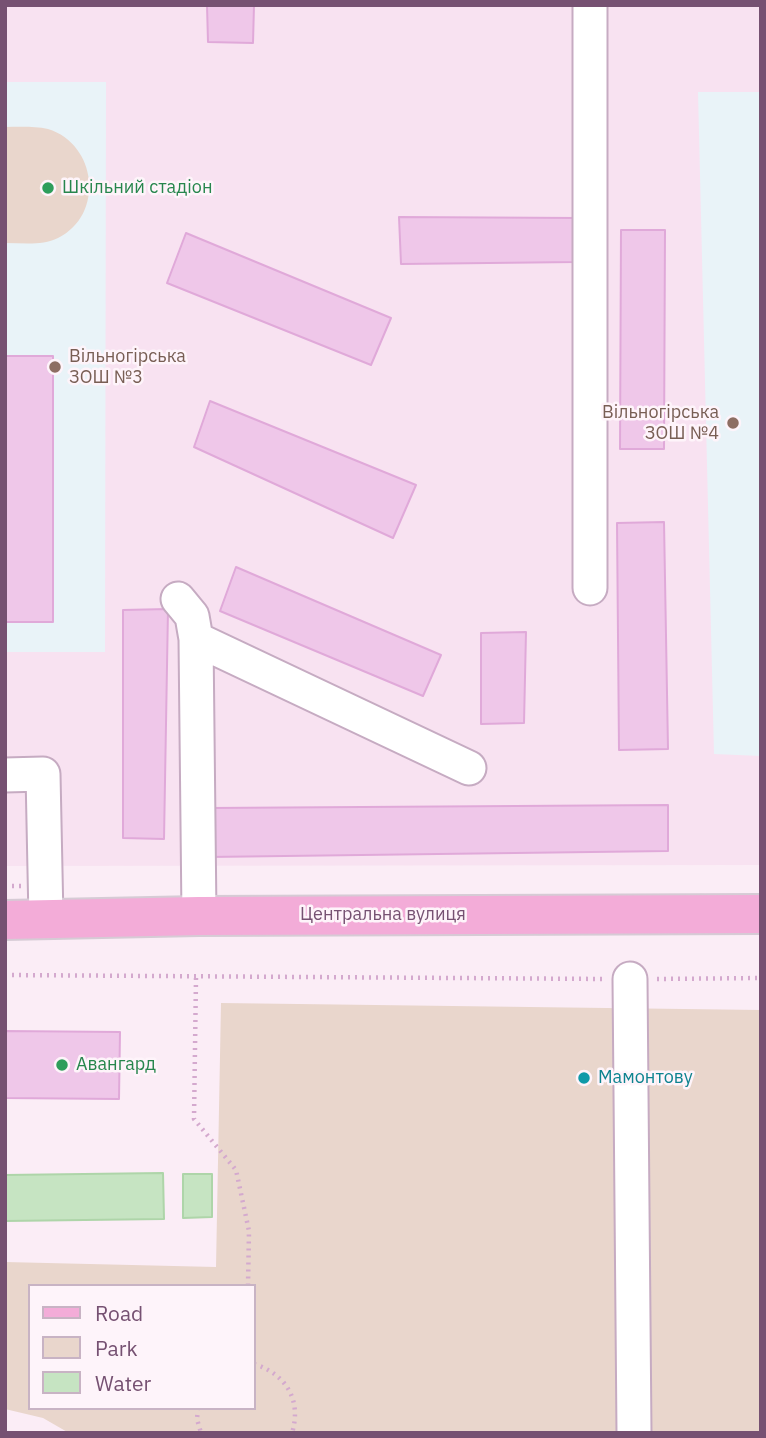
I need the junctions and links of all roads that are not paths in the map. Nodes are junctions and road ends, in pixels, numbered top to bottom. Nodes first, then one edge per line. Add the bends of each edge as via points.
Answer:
1 (590, 5) edge
2 (590, 588) dead end
3 (178, 598) dead end
4 (196, 639) junction
5 (469, 768) dead end
6 (5, 775) edge
7 (761, 914) edge
8 (199, 916) junction
9 (46, 919) junction
10 (5, 920) edge
11 (630, 979) road end
12 (634, 1433) edge

1 - 2 street
3 - 4 street via 192,616
4 - 5 street
4 - 8 street
6 - 9 street via 43,774
7 - 8 main road, Центральна вулиця
8 - 9 main road, Центральна вулиця
9 - 10 main road, Центральна вулиця
11 - 12 street

